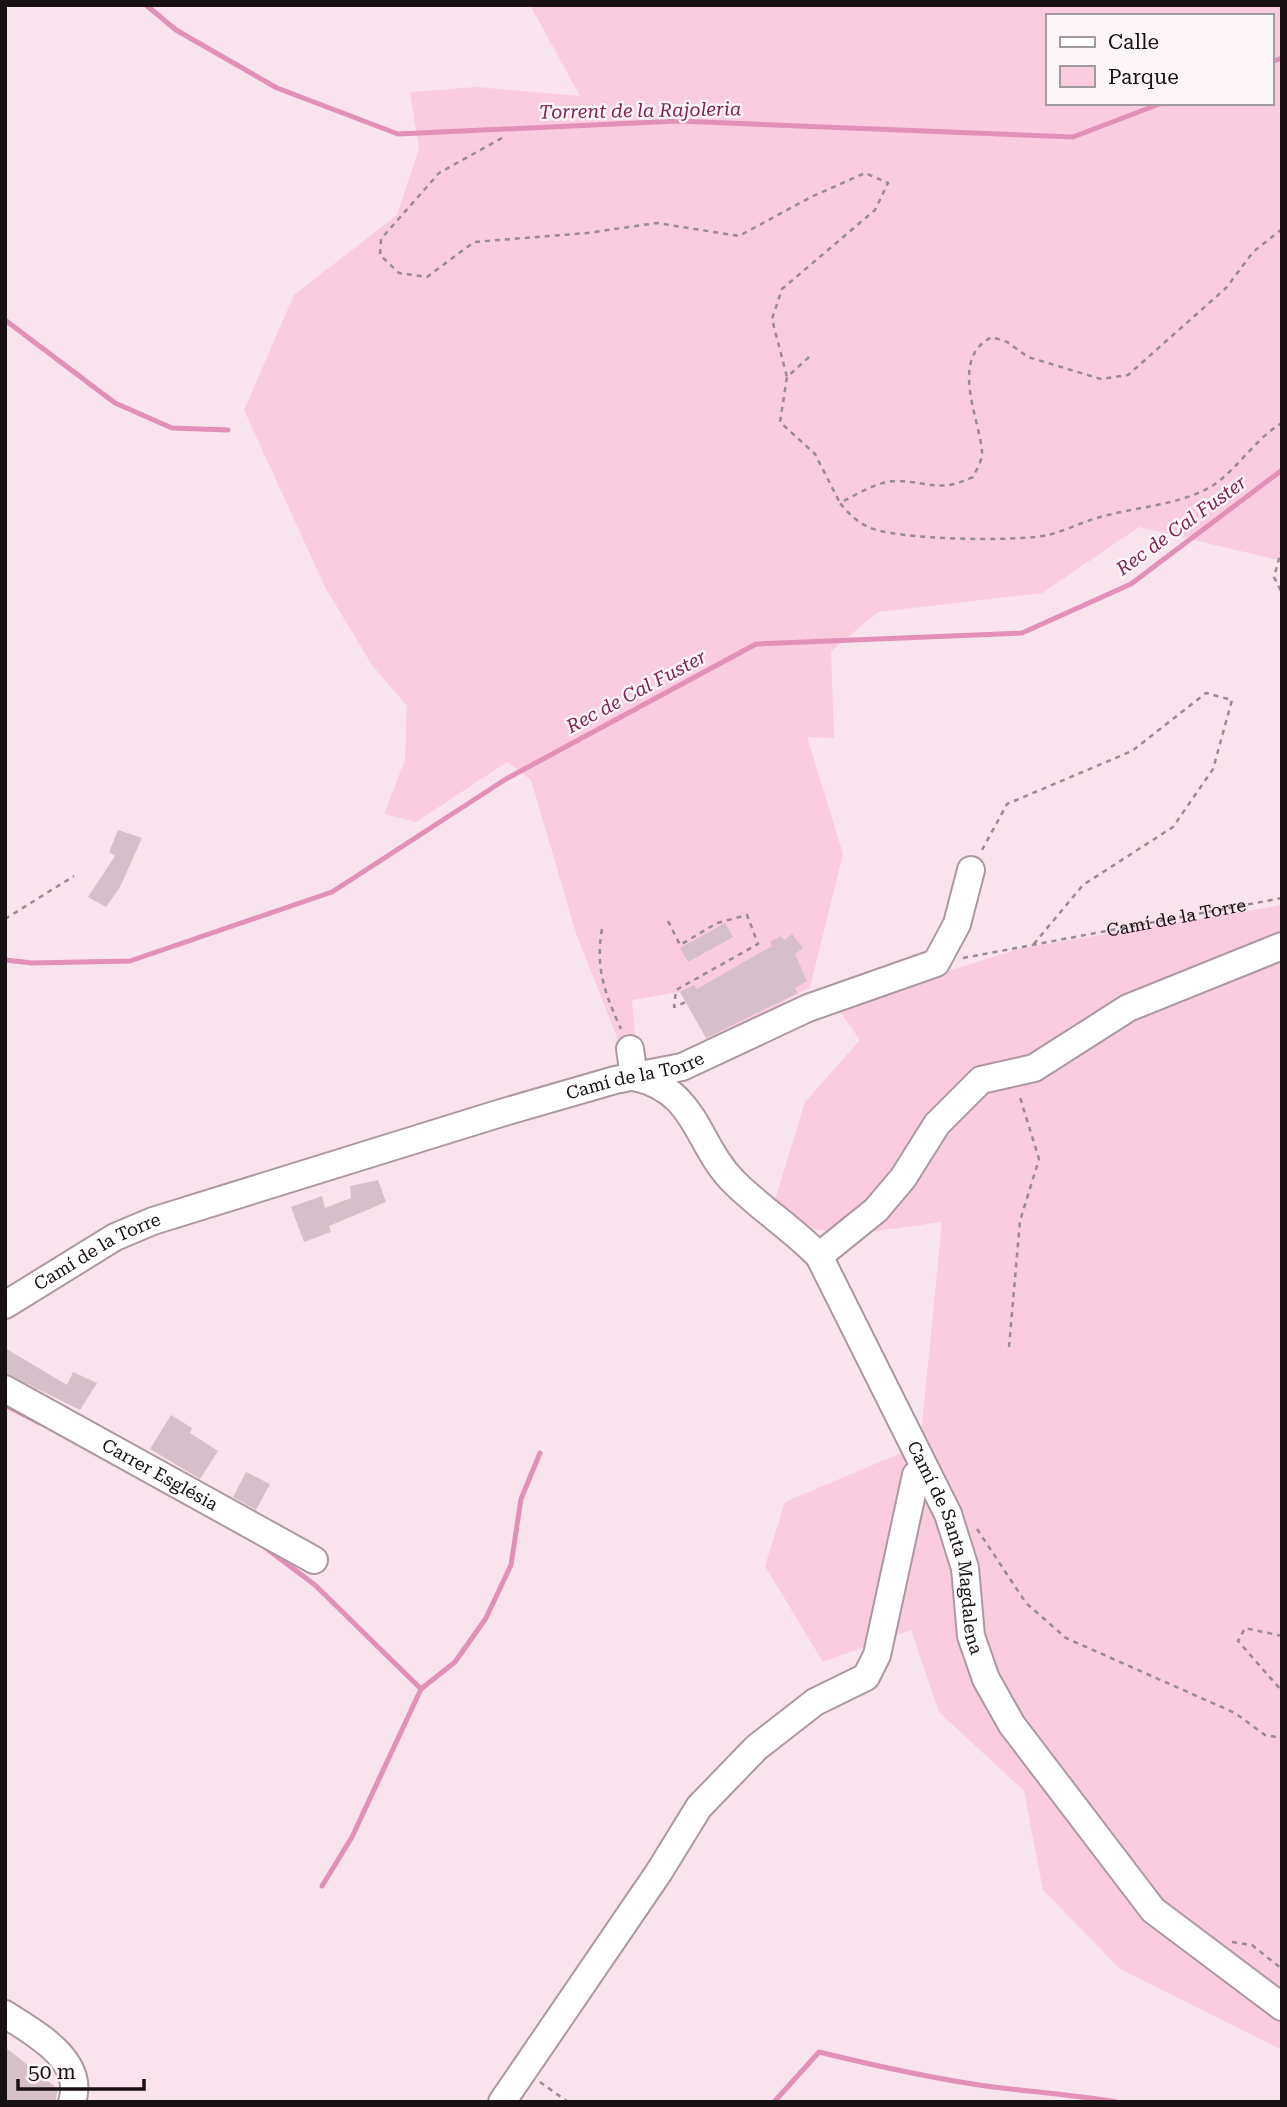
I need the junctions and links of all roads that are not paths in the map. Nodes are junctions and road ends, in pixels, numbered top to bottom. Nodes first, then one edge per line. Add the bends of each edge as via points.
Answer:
1 (971, 870) road end
2 (1282, 946) edge
3 (630, 1049) road end
4 (634, 1077) junction
5 (820, 1256) junction
6 (5, 1305) edge
7 (5, 1389) edge
8 (925, 1470) junction
9 (314, 1560) dead end
10 (1282, 2007) edge
11 (5, 2014) edge
12 (72, 2102) edge
13 (502, 2102) edge

1 - 4 street, Camí de la Torre via 957,924 936,963 808,1008 682,1067
2 - 5 street via 1128,1008 1034,1068 981,1080 937,1124 903,1178 876,1210
3 - 4 street
4 - 5 street, Camí de Santa Magdalena via 663,1086 690,1111 732,1180
4 - 6 street, Camí de la Torre via 501,1113 153,1221 115,1237
5 - 8 street, Camí de Santa Magdalena
7 - 9 street, Carrer Església
8 - 10 street, Camí de Santa Magdalena via 948,1514 965,1568 971,1636 986,1679 1012,1725 1153,1910
8 - 13 street via 916,1475 877,1655 866,1677 815,1702 756,1748 699,1807
11 - 12 street via 45,2040 68,2065 75,2082

